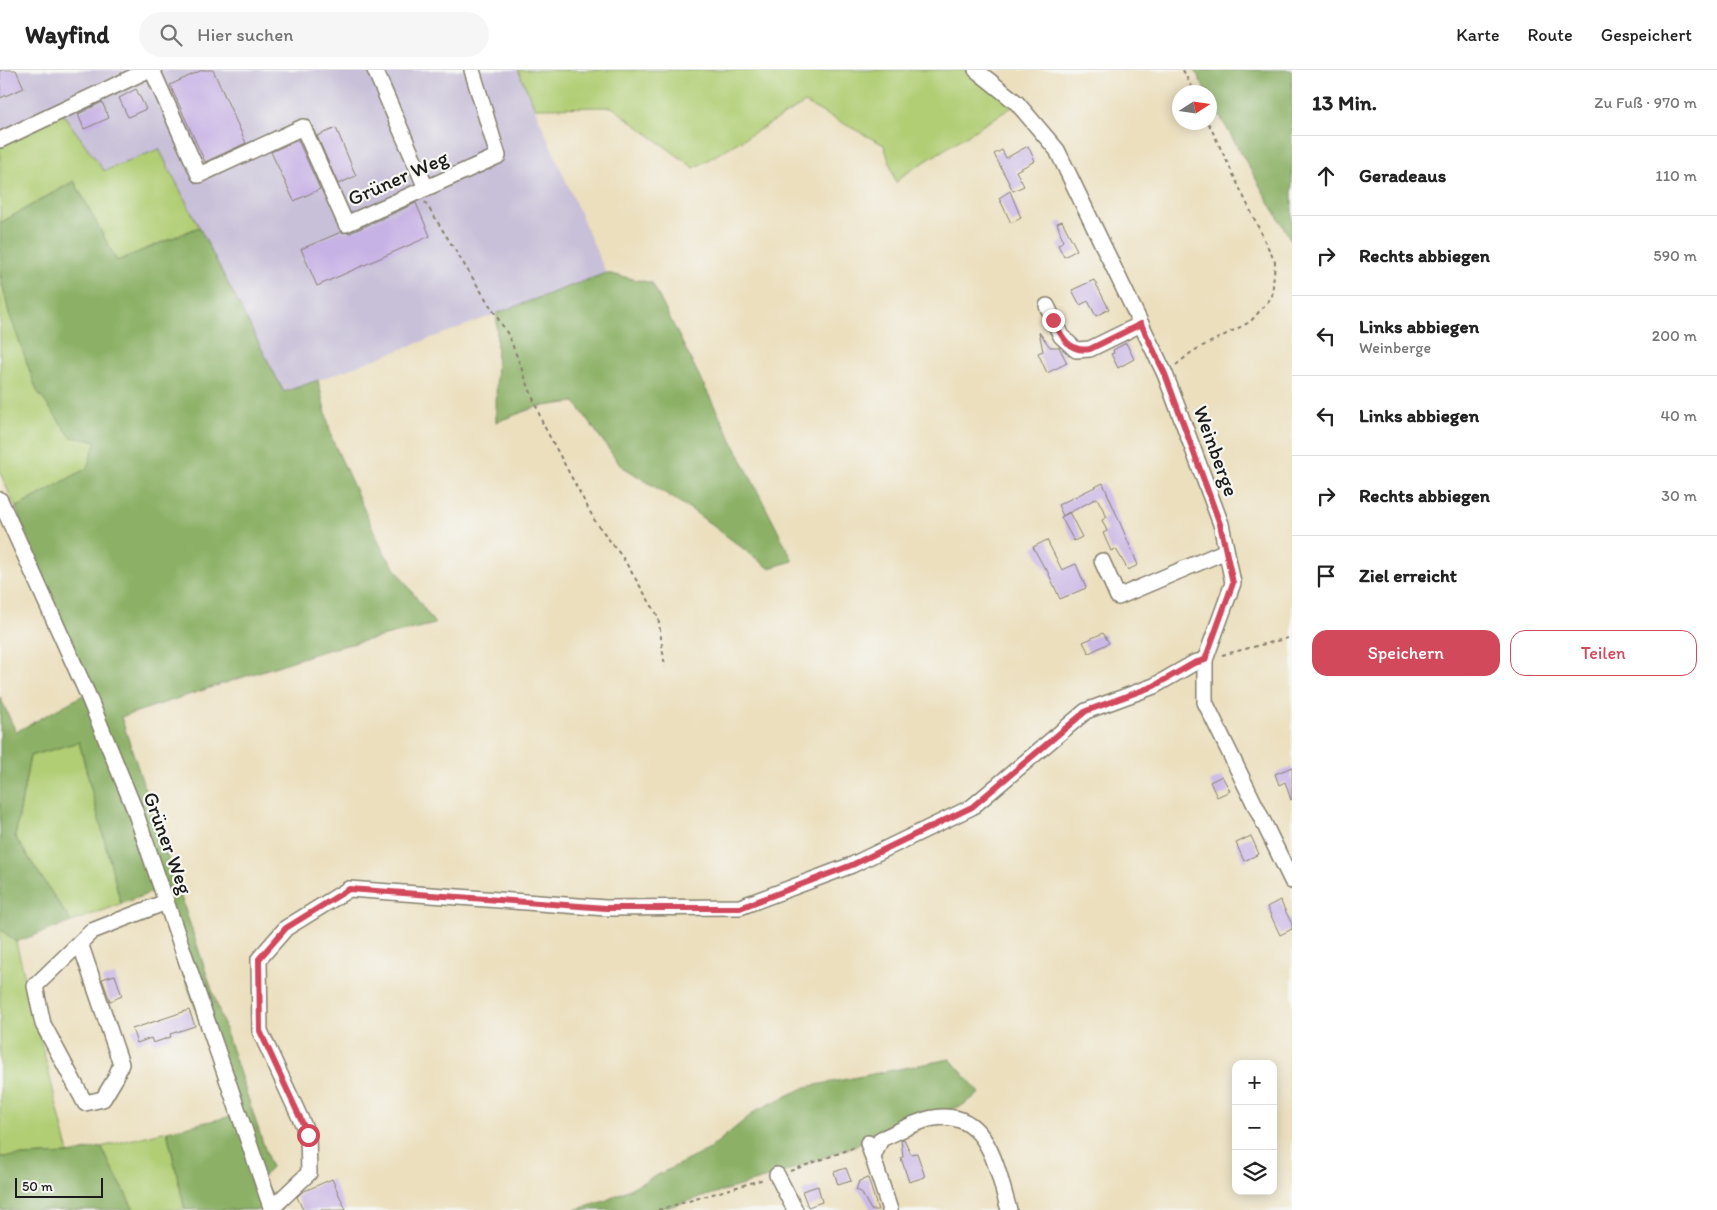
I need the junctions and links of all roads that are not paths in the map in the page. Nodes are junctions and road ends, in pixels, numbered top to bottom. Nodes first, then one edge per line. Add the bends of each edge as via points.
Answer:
1 (150, 70) edge
2 (375, 70) edge
3 (472, 70) edge
4 (976, 70) edge
5 (0, 140) edge
6 (422, 190) junction
7 (1047, 306) dead end
8 (1141, 324) junction
9 (0, 500) edge
10 (1226, 551) junction
11 (1102, 561) dead end
12 (1205, 660) junction
13 (1292, 881) edge
14 (166, 902) junction
15 (80, 942) junction
16 (777, 1175) dead end
17 (272, 1210) edge
18 (795, 1210) edge
19 (890, 1210) edge
20 (1009, 1210) edge

1 - 5 street, Grüner Weg
1 - 6 street, Grüner Weg via 199,175 303,127 346,224
2 - 6 street
3 - 6 street, Grüner Weg via 498,156
4 - 8 street, Weinberge via 1017,103 1057,150
7 - 8 street via 1061,336 1076,350 1090,349
8 - 10 street, Weinberge via 1165,374 1220,524
9 - 14 street, Grüner Weg via 87,693 134,808
10 - 11 street via 1118,597
10 - 12 street, Weinberge via 1233,583
12 - 13 street, Weinberge via 1204,702
12 - 17 street via 1154,686 1086,711 972,807 852,865 740,908 606,908 349,889 286,928 259,959 260,1031 308,1135 308,1173
14 - 15 street via 92,931
14 - 17 street, Grüner Weg
15 - 15 street via 35,986 43,1024 85,1103 103,1099 121,1064
16 - 18 street
19 - 20 street via 870,1150 881,1139 933,1118 960,1118 977,1129 991,1153

